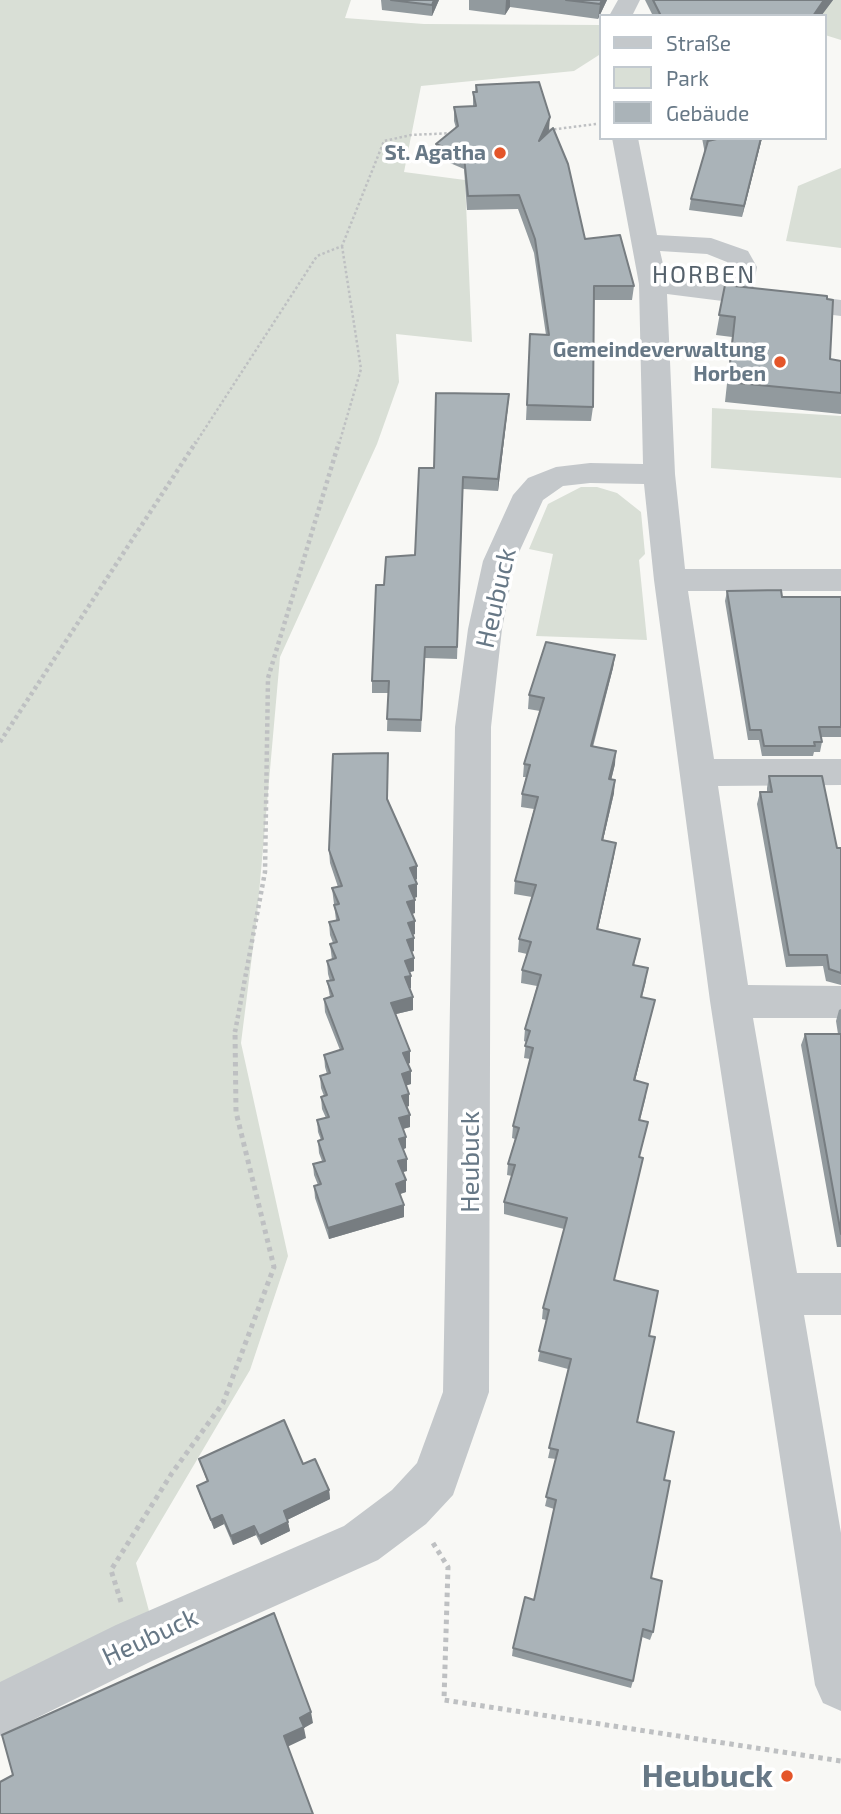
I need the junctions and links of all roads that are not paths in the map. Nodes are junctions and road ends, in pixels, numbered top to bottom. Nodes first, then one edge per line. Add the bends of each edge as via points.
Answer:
1 (625, 140) edge
2 (645, 242) junction
3 (653, 284) junction
4 (738, 294) junction
5 (841, 308) edge
6 (659, 474) junction
7 (670, 580) junction
8 (841, 580) edge
9 (841, 772) edge
10 (698, 773) junction
11 (730, 1001) junction
12 (841, 1002) edge
13 (776, 1294) junction
14 (841, 1294) edge
15 (841, 1685) edge
16 (0, 1710) edge

1 - 2 street
2 - 3 street
2 - 4 street via 711,246 737,257 743,267
3 - 4 street
3 - 6 street
4 - 5 street
6 - 7 street
6 - 16 street, Heubuck via 590,473 556,477 539,485 529,495 499,561 473,727 466,1392 436,1478 410,1507 361,1543 134,1643
7 - 8 street
7 - 10 street
9 - 10 street
10 - 11 street
11 - 12 street
11 - 13 street
13 - 14 street
13 - 15 street

